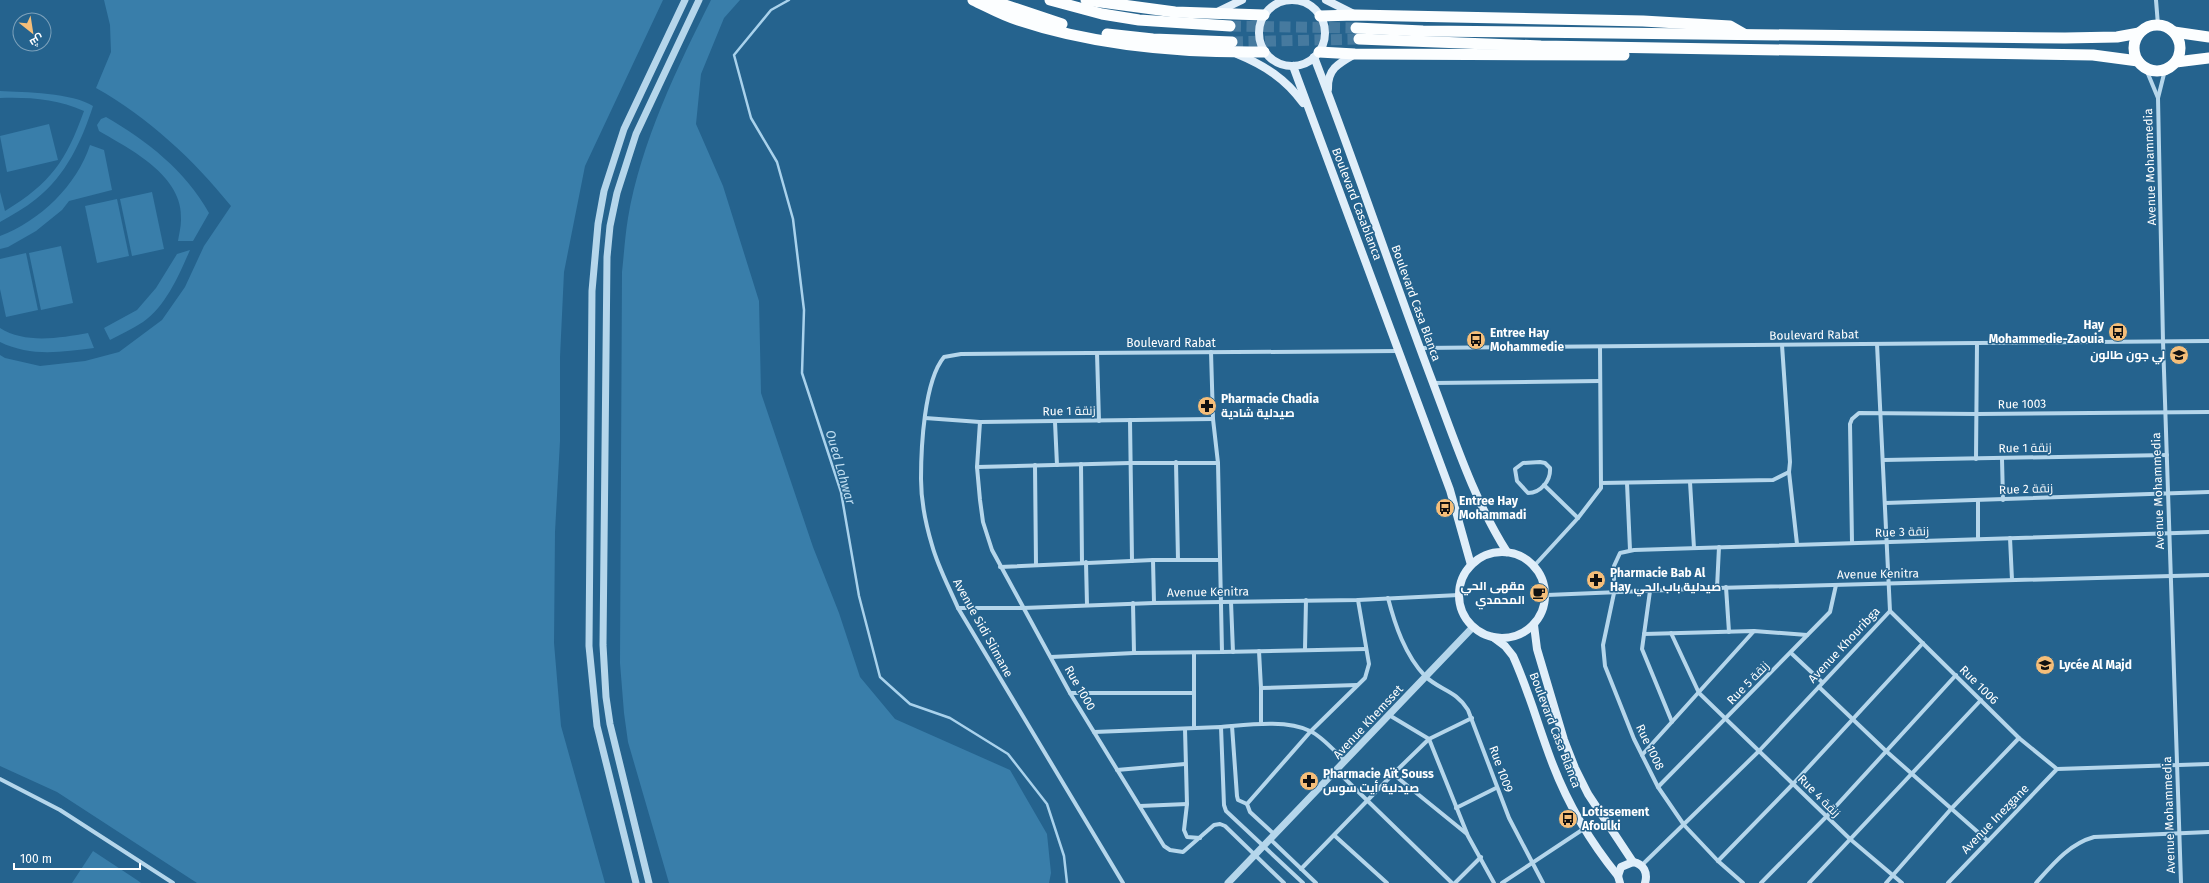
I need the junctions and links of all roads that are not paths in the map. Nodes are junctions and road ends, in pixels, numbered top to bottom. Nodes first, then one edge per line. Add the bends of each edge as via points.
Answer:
1 (685, 0) edge
2 (699, 0) edge
3 (973, 0) edge
4 (990, 0) edge
5 (1050, 0) edge
6 (1086, 0) edge
7 (1242, 0) edge
8 (1326, 0) edge
9 (2156, 0) edge
10 (1284, 1) edge
11 (1305, 1) edge
12 (1213, 14) junction
13 (1264, 14) junction
14 (1355, 15) junction
15 (1320, 16) junction
16 (2158, 25) junction
17 (1230, 26) tunnel mouth
18 (2174, 32) junction
19 (2139, 33) junction
20 (1745, 34) junction
21 (2209, 37) edge
22 (1232, 42) tunnel mouth
23 (1739, 49) junction
24 (1264, 52) junction
25 (1234, 53) junction
26 (1317, 54) junction
27 (1354, 54) junction
28 (2209, 58) edge
29 (2138, 61) junction
30 (2176, 62) junction
31 (1293, 66) junction
32 (2146, 69) junction
33 (2165, 70) junction
34 (1328, 94) junction
35 (2158, 98) junction
36 (1308, 110) junction
37 (2163, 341) junction
38 (2209, 341) edge
39 (1977, 343) junction
40 (1877, 344) junction
41 (1782, 345) junction
42 (1600, 347) junction
43 (1419, 348) junction
44 (1398, 351) junction
45 (1212, 352) junction
46 (1097, 353) junction
47 (944, 357) joint
48 (1600, 381) junction
49 (1433, 383) junction
50 (1880, 412) junction
51 (2165, 412) junction
52 (2209, 412) edge
53 (1976, 414) junction
54 (925, 418) junction
55 (1213, 419) junction
56 (1130, 420) junction
57 (1099, 421) junction
58 (980, 422) junction
59 (1055, 422) junction
60 (2167, 455) junction
61 (1976, 459) junction
62 (2002, 459) junction
63 (1883, 460) junction
64 (1176, 462) junction
65 (1130, 463) junction
66 (1218, 463) junction
67 (1080, 464) junction
68 (1035, 465) junction
69 (1057, 465) junction
70 (977, 467) junction
71 (1789, 472) junction
72 (1690, 482) junction
73 (1602, 483) junction
74 (1627, 483) junction
75 (1544, 485) junction
76 (2209, 492) edge
77 (2168, 495) junction
78 (2003, 500) junction
79 (1978, 501) junction
80 (1885, 503) junction
81 (1578, 518) junction
82 (2209, 532) edge
83 (2169, 533) junction
84 (1978, 538) junction
85 (2010, 538) junction
86 (1852, 542) junction
87 (1887, 543) junction
88 (1797, 544) junction
89 (1719, 547) junction
90 (1694, 548) junction
91 (1632, 550) junction
92 (1507, 552) junction
93 (1153, 560) junction
94 (1178, 560) junction
95 (1218, 560) junction
96 (1132, 561) junction
97 (1084, 562) junction
98 (1036, 565) junction
99 (1471, 565) junction
100 (1534, 566) junction
101 (1000, 567) junction
102 (2209, 575) edge
103 (2171, 576) junction
104 (2012, 580) junction
105 (1889, 584) junction
106 (1836, 585) junction
107 (1726, 587) junction
108 (1717, 588) junction
109 (1650, 591) junction
110 (1614, 592) junction
111 (1459, 595) junction
112 (1547, 595) junction
113 (1388, 598) junction
114 (1306, 600) junction
115 (1358, 600) junction
116 (1154, 602) junction
117 (1220, 602) junction
118 (1231, 602) junction
119 (1134, 603) junction
120 (1087, 605) junction
121 (958, 608) junction
122 (1023, 608) junction
123 (1890, 611) junction
124 (1534, 625) junction
125 (1473, 627) junction
126 (1754, 631) junction
127 (1729, 632) junction
128 (1672, 633) junction
129 (1644, 634) junction
130 (1807, 635) junction
131 (1493, 637) junction
132 (1923, 643) junction
133 (1306, 649) junction
134 (1366, 649) junction
135 (1260, 651) junction
136 (1222, 652) junction
137 (1233, 652) junction
138 (1134, 653) junction
139 (1194, 653) junction
140 (1791, 654) junction
141 (1051, 657) junction
142 (1425, 676) junction
143 (1956, 676) junction
144 (1822, 682) junction
145 (1357, 685) junction
146 (1818, 687) junction
147 (1261, 688) junction
148 (1070, 693) junction
149 (1194, 693) junction
150 (1699, 693) junction
151 (1980, 700) junction
152 (1389, 715) junction
153 (1472, 718) junction
154 (1726, 719) junction
155 (1852, 720) junction
156 (1672, 722) junction
157 (1261, 724) junction
158 (1232, 726) junction
159 (1220, 727) junction
160 (1194, 728) junction
161 (1185, 729) junction
162 (1311, 731) junction
163 (1094, 732) junction
164 (2019, 738) junction
165 (1429, 739) junction
166 (1759, 751) junction
167 (1886, 751) junction
168 (1642, 756) junction
169 (1345, 761) junction
170 (1185, 764) junction
171 (2209, 764) edge
172 (2177, 766) junction
173 (2057, 769) junction
174 (1117, 770) junction
175 (1337, 771) junction
176 (1393, 774) junction
177 (1911, 774) junction
178 (0, 780) edge
179 (1793, 784) junction
180 (1658, 786) junction
181 (1496, 788) junction
182 (1367, 800) junction
183 (1187, 804) junction
184 (1246, 804) junction
185 (1140, 806) junction
186 (1456, 808) junction
187 (1951, 809) junction
188 (1826, 817) junction
189 (1684, 825) junction
190 (1585, 828) junction
191 (2209, 832) edge
192 (2180, 833) junction
193 (1335, 836) junction
194 (1468, 836) junction
195 (1273, 837) junction
196 (1200, 838) junction
197 (1850, 839) junction
198 (1988, 841) junction
199 (1264, 846) junction
200 (1254, 856) junction
201 (1481, 857) junction
202 (1718, 861) junction
203 (1532, 862) junction
204 (1633, 862) junction
205 (1642, 865) junction
206 (1301, 869) junction
207 (1893, 876) junction
208 (1619, 880) edge
209 (1648, 881) edge
210 (175, 883) edge
211 (636, 883) edge
212 (649, 883) edge
213 (1123, 883) edge
214 (1228, 883) edge
215 (1284, 883) edge
216 (1303, 883) edge
217 (1316, 883) edge
218 (1388, 883) edge
219 (1452, 883) edge
220 (1455, 883) edge
221 (1494, 883) edge
222 (1502, 883) edge
223 (1543, 883) edge
224 (1742, 883) edge
225 (1761, 883) edge
226 (1809, 883) edge
227 (1886, 883) edge
228 (1902, 883) edge
229 (1948, 883) edge
230 (2036, 883) edge
231 (2181, 883) edge

1 - 211 street via 624,129 604,191 594,257 589,631 591,677 597,726
2 - 212 street via 636,134 617,193 607,257 603,645 605,689 610,724
3 - 25 highway via 1017,20 1067,33 1130,45
4 - 22 highway via 1036,17 1087,31 1153,39
5 - 17 highway via 1102,14 1139,20
6 - 12 highway via 1130,8
7 - 12 main road
8 - 14 main road
9 - 16 street
10 - 11 main road
10 - 13 main road
11 - 15 main road
12 - 13 highway
13 - 24 main road via 1259,26 1259,40
14 - 15 highway
14 - 20 highway via 1643,21 1730,26
15 - 26 main road via 1325,34
16 - 18 highway
16 - 19 highway via 2144,28
18 - 21 highway
18 - 30 highway via 2180,43
19 - 20 highway via 2117,37 2072,38
19 - 29 highway via 2134,47
20 - 23 highway via 1423,31 1357,34 1541,46
23 - 27 highway via 1730,53 1631,55
23 - 29 highway via 2093,55
24 - 25 highway
24 - 31 main road via 1277,62
25 - 36 main road via 1276,74 1298,95
26 - 27 highway
26 - 31 main road via 1308,62
26 - 34 main road, Boulevard Casa Blanca
27 - 34 main road via 1339,62 1331,73
28 - 30 highway
29 - 32 highway
30 - 33 highway
31 - 36 main road, Boulevard Casablanca
32 - 33 highway
32 - 35 street, Avenue Mohammedia
33 - 35 street, Avenue Mohammedia
34 - 43 main road, Boulevard Casa Blanca
35 - 37 street, Avenue Mohammedia
36 - 44 main road, Boulevard Casablanca
37 - 38 street, Boulevard Rabat
37 - 39 street, Boulevard Rabat
37 - 51 street, Avenue Mohammedia
39 - 40 street, Boulevard Rabat
39 - 53 street
40 - 41 street, Boulevard Rabat
40 - 50 street, Avenue Khouribga
41 - 42 street, Boulevard Rabat
41 - 71 street
42 - 43 street, Boulevard Rabat
42 - 48 street
43 - 49 main road, Boulevard Casa Blanca
44 - 45 street, Boulevard Rabat
44 - 99 main road via 1450,490
45 - 46 street, Boulevard Rabat
45 - 55 street
46 - 47 street, Boulevard Rabat via 961,354
46 - 57 street
47 - 54 street, Avenue Sidi Slimane via 932,379
48 - 49 street
48 - 73 street
49 - 92 main road, Boulevard Casa Blanca via 1470,480 1493,530
50 - 53 street, Rue 1003
50 - 63 street, Avenue Khouribga
50 - 86 street, Rue 1003 via 1860,413 1850,424
51 - 52 street, Rue 1003
51 - 53 street, Rue 1003
51 - 60 street, Avenue Mohammedia
53 - 61 street
54 - 58 street, Rue 1 زنقة
54 - 121 street, Avenue Sidi Slimane via 921,479 923,498 932,545
55 - 56 street, Rue 1 زنقة
55 - 66 street
56 - 57 street, Rue 1 زنقة
56 - 65 street
57 - 59 street, Rue 1 زنقة
58 - 59 street, Rue 1 زنقة
58 - 70 street, Rue 1000
59 - 69 street
60 - 62 street, Rue 1 زنقة
60 - 77 street, Avenue Mohammedia
61 - 62 street, Rue 1 زنقة
61 - 63 street, Rue 1 زنقة
62 - 78 street
63 - 80 street, Avenue Khouribga
64 - 65 street
64 - 66 street
64 - 94 street
65 - 67 street
65 - 96 street
66 - 95 street
67 - 69 street
67 - 97 street
68 - 69 street
68 - 70 street
68 - 98 street
70 - 101 street, Rue 1000 via 983,522
71 - 72 street via 1773,480
71 - 88 street
72 - 74 street
72 - 90 street
73 - 74 street
73 - 81 street via 1598,493
74 - 91 street
75 - 75 street via 1550,471 1545,463 1523,463 1515,469 1517,481 1528,493 1536,492
75 - 81 street
76 - 77 street
77 - 78 street, Rue 2 زنقة
77 - 83 street, Avenue Mohammedia
78 - 79 street, Rue 2 زنقة
79 - 80 street, Rue 2 زنقة
79 - 84 street
80 - 87 street, Avenue Khouribga
81 - 100 street
82 - 83 street
83 - 85 street, Rue 3 زنقة
83 - 103 street, Avenue Mohammedia
84 - 85 street, Rue 3 زنقة
84 - 87 street, Rue 3 زنقة
85 - 104 street
86 - 87 street, Rue 3 زنقة
86 - 88 street, Rue 3 زنقة
87 - 105 street, Avenue Khouribga
88 - 89 street, Rue 3 زنقة
89 - 90 street, Rue 3 زنقة
89 - 108 street
90 - 91 street, Rue 3 زنقة
91 - 110 street via 1620,553 1616,561
92 - 99 main road via 1494,552
92 - 100 main road via 1526,558
93 - 94 street
93 - 96 street
93 - 116 street
94 - 95 street
95 - 117 street
96 - 97 street
97 - 98 street
97 - 120 street
98 - 101 street
99 - 111 main road via 1462,579
100 - 112 main road via 1543,580
101 - 122 street, Rue 1000
102 - 103 street, Avenue Kenitra
103 - 104 street, Avenue Kenitra
103 - 172 street, Avenue Mohammedia
104 - 105 street, Avenue Kenitra
105 - 106 street, Avenue Kenitra
105 - 123 street, Avenue Khouribga
106 - 107 street, Avenue Kenitra
106 - 130 street, Rue 5 زنقة via 1830,612
107 - 108 street, Avenue Kenitra
107 - 127 street
108 - 109 street, Avenue Kenitra
109 - 110 street, Avenue Kenitra
109 - 129 street
110 - 112 street, Avenue Kenitra
110 - 168 street, Rue 1008 via 1603,654 1607,672
111 - 113 street, Avenue Kenitra
111 - 125 main road via 1460,607
112 - 124 main road via 1544,608
113 - 115 street, Avenue Kenitra
113 - 142 street via 1399,634
114 - 115 street, Avenue Kenitra
114 - 118 street, Avenue Kenitra
114 - 133 street
115 - 134 street
116 - 117 street, Avenue Kenitra
116 - 119 street, Avenue Kenitra
117 - 118 street, Avenue Kenitra
117 - 136 street
118 - 137 street
119 - 120 street, Avenue Kenitra
119 - 138 street
120 - 122 street, Avenue Kenitra
121 - 122 street, Avenue Kenitra
121 - 213 street, Avenue Sidi Slimane
122 - 141 street, Rue 1000
123 - 132 street, Rue 1006
123 - 144 street, Avenue Khouribga
124 - 131 main road via 1522,634 1508,638
124 - 204 main road, Boulevard Casa Blanca via 1537,650 1575,768 1588,794
125 - 131 main road
125 - 142 street, Avenue Khemsset
126 - 127 street
126 - 130 street
126 - 150 street
127 - 128 street
128 - 129 street
128 - 150 street
129 - 156 street via 1643,655
130 - 140 street, Rue 5 زنقة
131 - 190 main road, Boulevard Casa Blanca via 1505,646 1512,656 1554,766
132 - 143 street, Rue 1006
132 - 155 street
133 - 134 street
133 - 135 street
134 - 145 street via 1369,670
135 - 137 street
135 - 147 street
136 - 137 street
136 - 139 street
138 - 139 street
138 - 141 street
139 - 149 street
140 - 144 street
140 - 154 street, Rue 5 زنقة
141 - 148 street, Rue 1000
142 - 152 street, Avenue Khemsset
142 - 153 street, Rue 1009 via 1458,696
143 - 151 street, Rue 1006
143 - 167 street
144 - 146 street, Avenue Khouribga
145 - 147 street
145 - 162 street
146 - 155 street
146 - 166 street, Avenue Khouribga
147 - 157 street
148 - 149 street
148 - 163 street, Rue 1000
149 - 160 street
150 - 154 street, Rue 4 زنقة
150 - 156 street
151 - 164 street, Rue 1006
151 - 177 street
152 - 165 street
152 - 169 street, Avenue Khemsset
153 - 165 street
153 - 181 street, Rue 1009
154 - 166 street, Rue 4 زنقة
154 - 180 street, Rue 5 زنقة
155 - 167 street
155 - 179 street
156 - 168 street
157 - 158 street
157 - 162 street via 1294,726
158 - 159 street
158 - 184 street via 1237,796 1238,800
159 - 160 street
159 - 199 street via 1224,806 1226,811
160 - 161 street
161 - 163 street
161 - 170 street
162 - 169 street
162 - 184 street
163 - 174 street, Rue 1000
164 - 173 street, Rue 1006
164 - 187 street
165 - 176 street
165 - 186 street
166 - 179 street, Rue 4 زنقة
166 - 189 street, Avenue Khouribga
167 - 177 street
167 - 188 street
168 - 180 street, Rue 1008
169 - 175 street, Avenue Khemsset
170 - 174 street
170 - 183 street
171 - 172 street
172 - 173 street
172 - 192 street, Avenue Mohammedia
173 - 198 street, Avenue Inezgane
174 - 185 street, Rue 1000
175 - 182 street
175 - 195 street, Avenue Khemsset
176 - 182 street
176 - 194 street
177 - 187 street
177 - 197 street
178 - 210 street via 60,810
179 - 188 street, Rue 4 زنقة
179 - 202 street
180 - 189 street, Rue 1008
181 - 186 street
181 - 203 street, Rue 1009
182 - 193 street
182 - 219 street
183 - 185 street
183 - 196 street via 1184,834 1187,837
184 - 195 street
185 - 196 street, Rue 1000 via 1164,846 1170,850 1183,852
186 - 194 street
187 - 198 street
187 - 207 street
188 - 197 street, Rue 4 زنقة
188 - 225 street
189 - 202 street, Rue 1008
189 - 205 street, Avenue Khouribga
190 - 203 street
190 - 208 main road, Boulevard Casa Blanca
191 - 192 street
192 - 230 street via 2085,839 2074,844
192 - 231 street, Avenue Mohammedia
193 - 206 street
193 - 218 street
194 - 201 street
195 - 199 street, Avenue Khemsset
195 - 206 street
196 - 200 street, Rue 1000 via 1214,825 1220,824
197 - 207 street, Rue 4 زنقة
197 - 226 street
198 - 229 street, Avenue Inezgane
199 - 200 street, Avenue Khemsset
199 - 216 street
200 - 214 street, Avenue Khemsset
200 - 215 street
201 - 220 street
201 - 221 street
202 - 224 street, Rue 1008
203 - 222 street
203 - 223 street, Rue 1009
204 - 205 main road
204 - 208 main road via 1621,867
205 - 209 main road
206 - 217 street
207 - 227 street
207 - 228 street, Rue 4 زنقة

